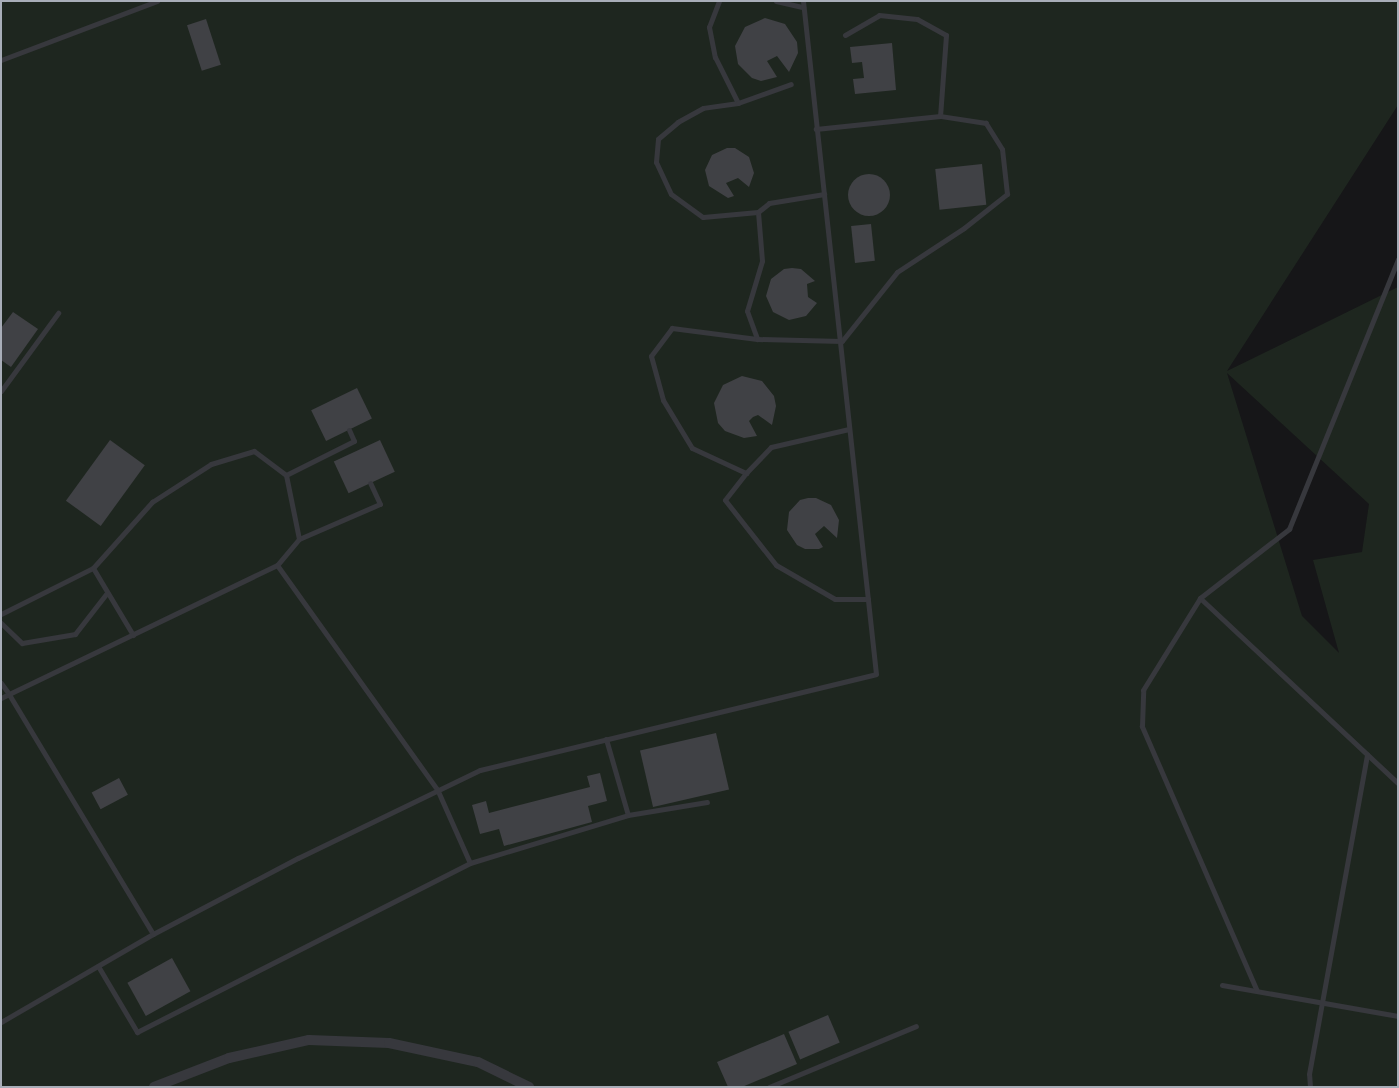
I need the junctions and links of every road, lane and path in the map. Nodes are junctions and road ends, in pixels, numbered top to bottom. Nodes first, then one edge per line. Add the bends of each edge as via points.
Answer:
1 (157, 1) edge
2 (719, 1) edge
3 (776, 1) edge
4 (803, 4) edge
5 (844, 35) dead end
6 (1, 60) edge
7 (791, 84) dead end
8 (738, 103) junction
9 (940, 116) junction
10 (816, 129) junction
11 (824, 194) junction
12 (758, 212) junction
13 (1398, 259) edge
14 (58, 313) dead end
15 (757, 339) junction
16 (842, 341) junction
17 (1, 391) edge
18 (849, 429) junction
19 (349, 430) dead end
20 (746, 473) junction
21 (286, 475) junction
22 (370, 483) dead end
23 (299, 539) junction
24 (277, 565) junction
25 (93, 568) junction
26 (106, 594) junction
27 (1200, 598) junction
28 (868, 599) junction
29 (1, 614) edge
30 (1, 623) edge
31 (133, 635) junction
32 (1, 683) edge
33 (9, 694) junction
34 (1, 698) edge
35 (606, 739) junction
36 (1367, 754) junction
37 (1398, 783) edge
38 (437, 789) junction
39 (707, 802) dead end
40 (628, 815) junction
41 (470, 863) junction
42 (153, 934) junction
43 (98, 966) junction
44 (1222, 985) dead end
45 (1257, 991) junction
46 (1322, 1002) junction
47 (1398, 1016) edge
48 (1, 1022) edge
49 (916, 1026) dead end
50 (154, 1087) edge
51 (529, 1087) edge
52 (769, 1087) edge
53 (1310, 1087) edge

1 - 6 lane
2 - 8 lane via 709,27 716,57
3 - 4 lane
4 - 10 lane
5 - 9 lane via 879,15 917,19 946,36
7 - 8 lane
8 - 12 lane via 703,108 678,122 658,140 656,162 671,194 702,217
9 - 10 lane
9 - 16 lane via 986,123 1002,149 1007,194 964,228 897,272
10 - 11 lane
11 - 12 lane via 769,203
11 - 16 lane
12 - 15 lane via 762,261 747,310
13 - 27 lane via 1289,529
14 - 17 lane
15 - 16 lane
15 - 20 lane via 672,328 651,356 663,400 692,448
16 - 18 lane
18 - 20 lane via 771,447
18 - 28 lane
19 - 21 lane via 354,441
20 - 28 lane via 725,500 776,565 834,599
21 - 23 lane
21 - 25 lane via 254,451 211,464 152,502
22 - 23 lane via 380,504
23 - 24 lane
24 - 31 lane
24 - 38 lane
25 - 26 lane
25 - 29 lane
26 - 30 lane via 75,634 22,643
26 - 31 lane
27 - 36 lane
27 - 45 lane via 1142,690 1142,726
28 - 35 lane via 876,674
31 - 33 lane
32 - 33 lane
33 - 34 lane
33 - 42 lane
35 - 38 lane via 480,770
35 - 40 lane
36 - 37 lane
36 - 46 lane
38 - 41 lane
38 - 42 lane
39 - 40 lane
40 - 41 lane
41 - 43 lane via 136,1032
42 - 43 lane
43 - 48 lane
44 - 45 lane
45 - 46 lane
46 - 47 lane
46 - 53 lane via 1309,1074
49 - 52 lane
50 - 51 street via 229,1058 309,1040 407,1046 478,1062

